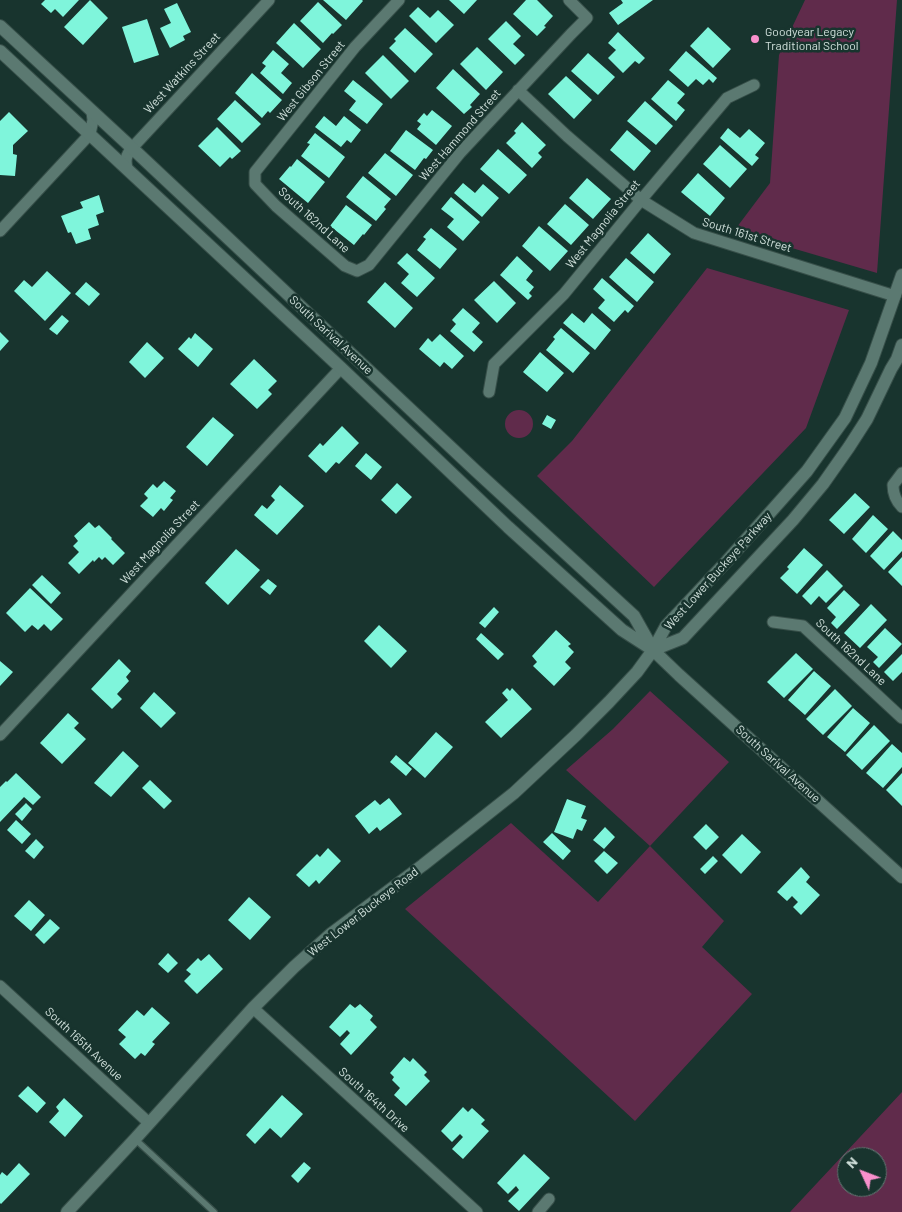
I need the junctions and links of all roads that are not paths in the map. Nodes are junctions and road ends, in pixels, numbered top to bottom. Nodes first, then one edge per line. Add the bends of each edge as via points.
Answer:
1 (268, 0) edge
2 (398, 0) edge
3 (569, 0) edge
4 (0, 26) edge
5 (0, 51) edge
6 (754, 85) dead end
7 (518, 90) junction
8 (92, 112) junction
9 (90, 134) junction
10 (132, 148) junction
11 (127, 168) junction
12 (255, 184) joint
13 (641, 200) junction
14 (0, 230) edge
15 (357, 271) joint
16 (902, 275) edge
17 (895, 296) junction
18 (902, 345) edge
19 (353, 356) junction
20 (341, 368) junction
21 (489, 392) dead end
22 (902, 473) edge
23 (902, 507) edge
24 (774, 622) dead end
25 (653, 650) junction
26 (902, 718) edge
27 (0, 734) edge
28 (902, 877) edge
29 (0, 986) edge
30 (253, 1008) junction
31 (149, 1123) junction
32 (134, 1139) junction
33 (549, 1199) dead end
34 (67, 1212) edge
35 (214, 1212) edge
36 (476, 1212) edge
37 (538, 1212) edge

1 - 10 street, West Watkins Street
2 - 12 street, West Gibson Street via 355,47 256,172
3 - 7 street, West Hammond Street via 587,18
4 - 8 main road, South Sarival Avenue
5 - 9 main road, South Sarival Avenue
6 - 13 street, West Magnolia Street via 727,98
7 - 13 street, South 161st Street
7 - 15 street, West Hammond Street via 460,153 369,265
8 - 9 street
8 - 10 main road, South Sarival Avenue
9 - 11 main road, South Sarival Avenue
9 - 14 street
10 - 11 street, West Watkins Street via 127,153
10 - 19 main road, South Sarival Avenue
11 - 20 main road, South Sarival Avenue
12 - 15 street, South 162nd Lane via 344,266
13 - 17 street, South 161st Street via 694,233
13 - 21 street, West Magnolia Street via 564,294 494,364
16 - 17 main road, West Lower Buckeye Parkway
17 - 25 main road, West Lower Buckeye Parkway via 871,363 844,418 807,471 666,626
18 - 25 main road, West Lower Buckeye Parkway via 867,419 823,484 684,638
19 - 20 main road
19 - 25 main road, South Sarival Avenue via 634,616
20 - 25 main road, South Sarival Avenue via 592,604 622,630
20 - 27 street, West Magnolia Street
22 - 23 street via 893,485 893,493
24 - 26 street, South 162nd Lane via 803,626
25 - 28 main road, South Sarival Avenue
25 - 30 main road, West Lower Buckeye Road via 609,702 538,772 472,827 332,933
29 - 31 street, South 165th Avenue
30 - 31 main road, West Lower Buckeye Road
30 - 36 street, South 164th Drive
31 - 32 main road, West Lower Buckeye Road
32 - 34 main road, West Lower Buckeye Road
32 - 35 lane
33 - 37 street

